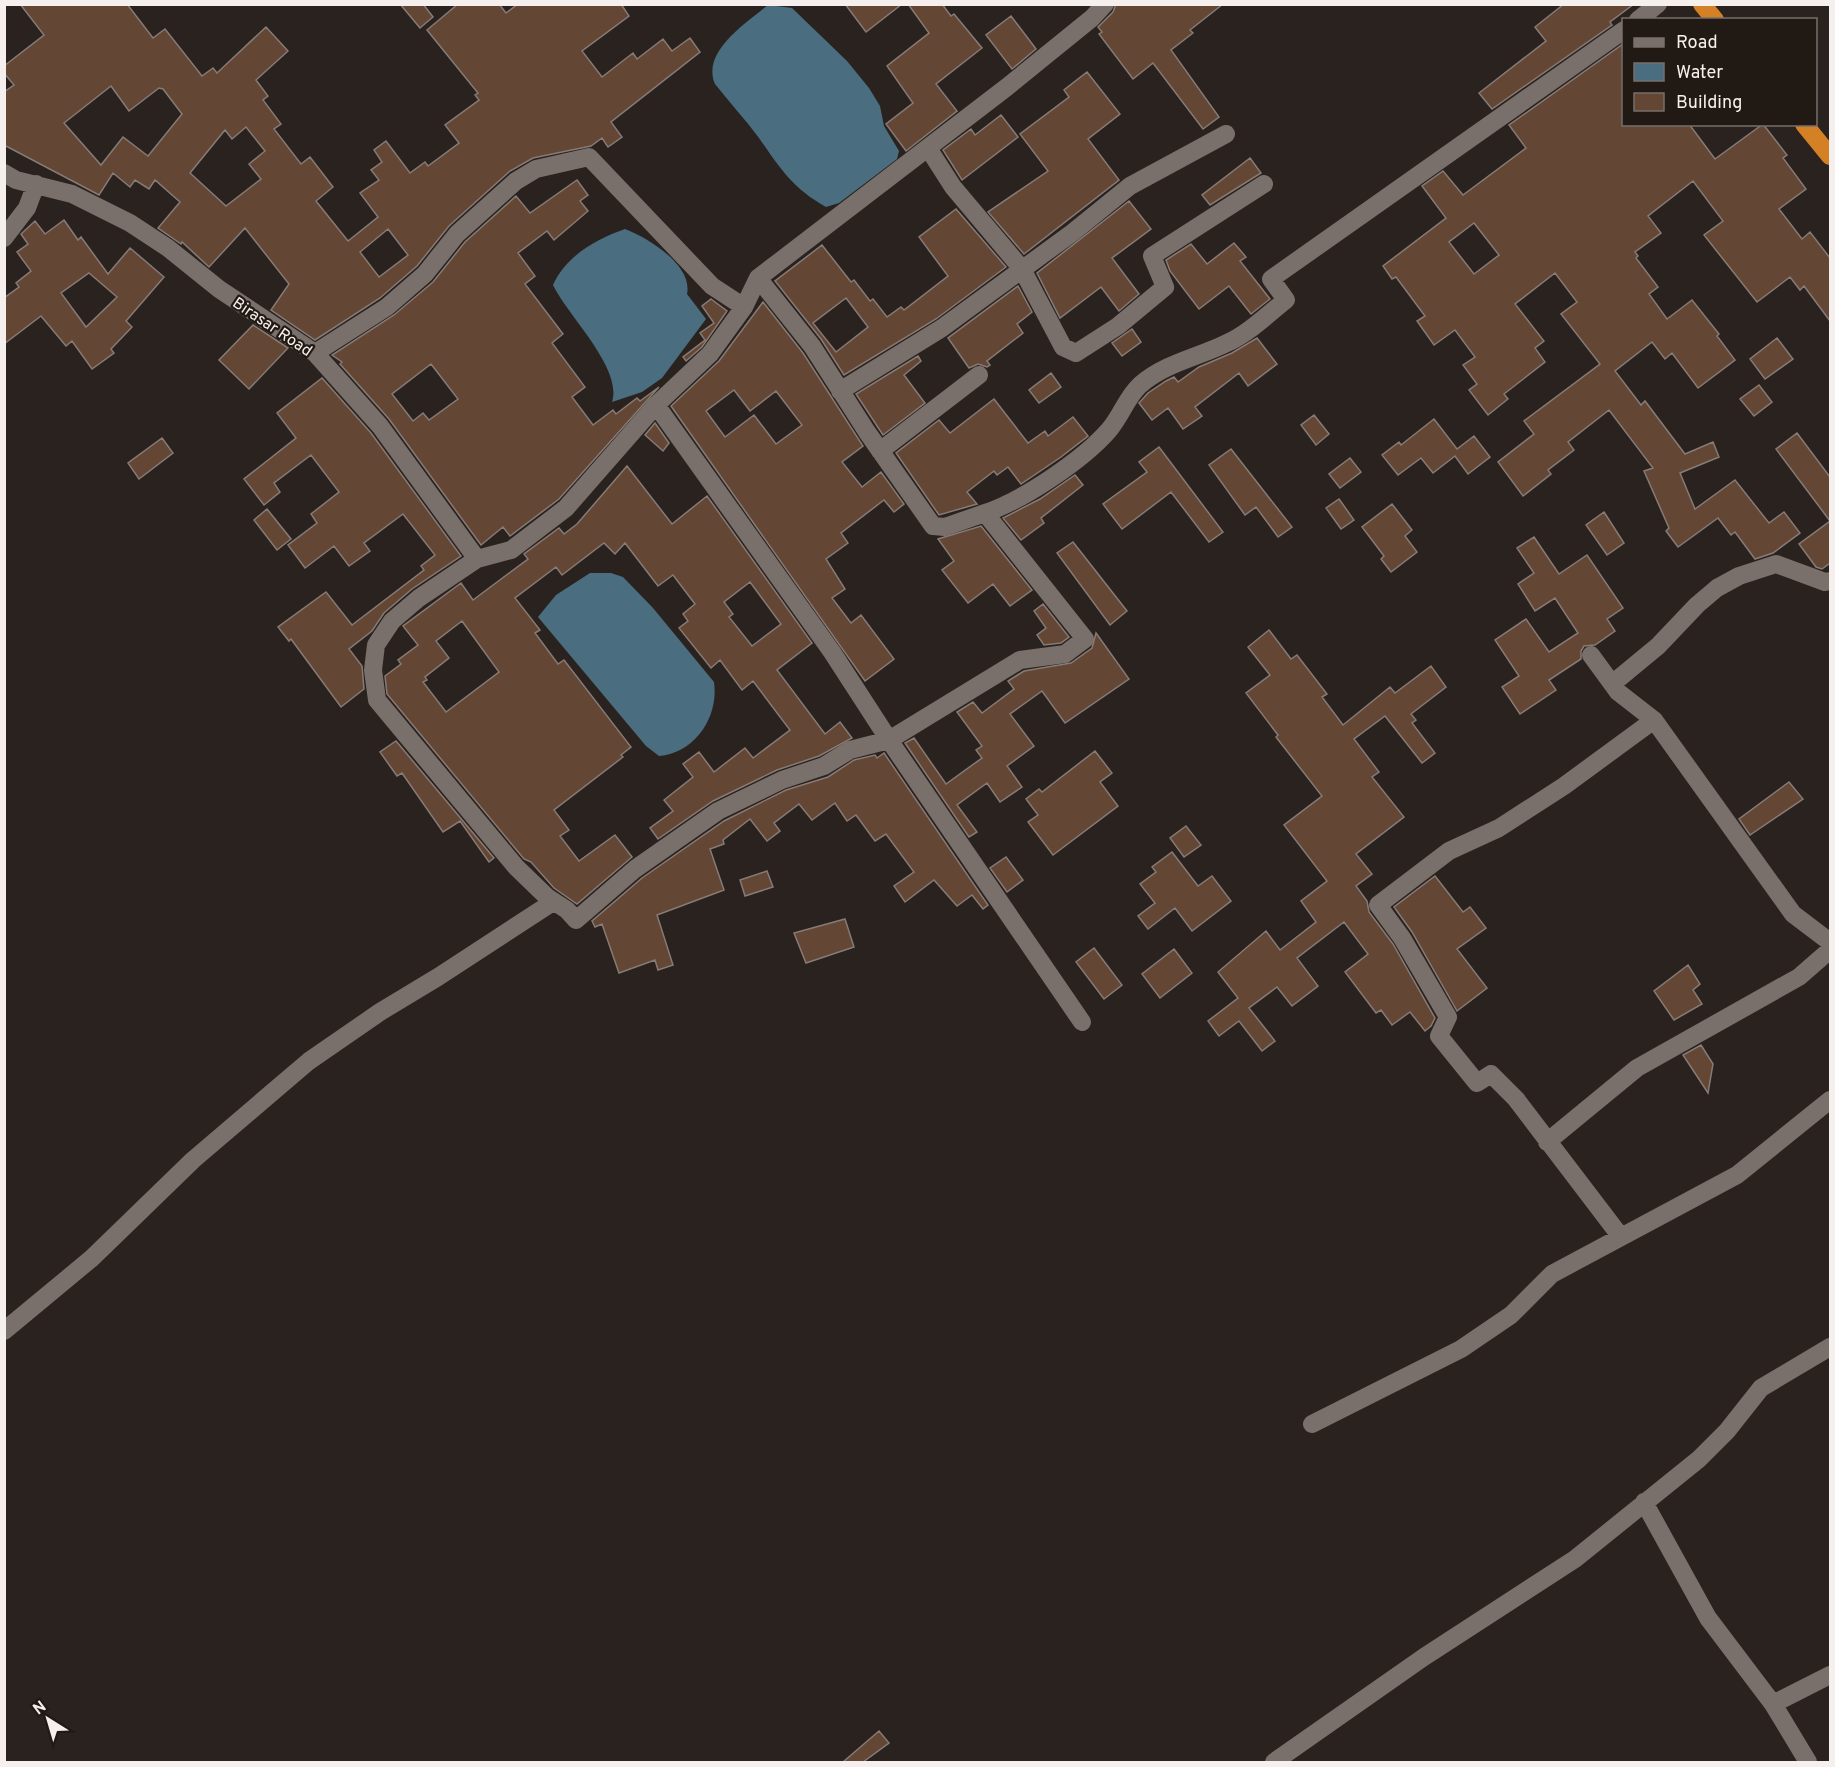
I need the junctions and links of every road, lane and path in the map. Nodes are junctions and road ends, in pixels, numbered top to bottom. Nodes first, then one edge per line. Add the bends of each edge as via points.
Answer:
1 (1105, 4) edge
2 (1658, 4) edge
3 (1702, 4) edge
4 (1640, 18) edge
5 (1713, 18) edge
6 (1622, 31) edge
7 (1806, 126) edge
8 (1226, 134) dead end
9 (928, 148) junction
10 (1830, 156) edge
11 (4, 173) edge
12 (36, 184) junction
13 (1264, 184) dead end
14 (4, 238) edge
15 (1022, 269) junction
16 (758, 278) junction
17 (744, 307) junction
18 (315, 353) junction
19 (979, 375) dead end
20 (840, 391) junction
21 (656, 405) junction
22 (879, 451) junction
23 (985, 513) junction
24 (477, 559) junction
25 (1830, 581) edge
26 (1591, 655) dead end
27 (1612, 684) junction
28 (1654, 720) junction
29 (889, 740) junction
30 (553, 902) junction
31 (1830, 942) edge
32 (1830, 950) edge
33 (1082, 1022) dead end
34 (1830, 1100) edge
35 (1547, 1142) junction
36 (1621, 1237) junction
37 (4, 1330) edge
38 (1830, 1347) edge
39 (1312, 1424) dead end
40 (1644, 1502) junction
41 (1830, 1675) edge
42 (1773, 1704) junction
43 (1274, 1762) edge
44 (1808, 1762) edge

1 - 9 street
2 - 4 street
3 - 5 highway
6 - 23 street via 1271,279 1286,300 1229,343 1186,358 1141,384 1123,404 1108,431 1082,454 1008,506
7 - 10 highway
8 - 15 street via 1130,186
9 - 15 street via 954,187
9 - 16 street
11 - 12 street, Birasar Road
12 - 14 street via 27,208
12 - 18 street, Birasar Road via 72,194 130,223
13 - 15 street via 1152,256 1165,287 1076,353 1064,347 1053,331
15 - 20 street via 942,328
16 - 17 street
16 - 20 street via 812,346
17 - 18 street via 712,286 589,157 536,169 516,181 457,234 425,274 387,307
17 - 21 street via 710,354
18 - 24 street, Birasar Road via 380,426
19 - 22 street
20 - 22 street
21 - 24 street via 566,508 511,550
21 - 29 street
22 - 23 street via 933,526 945,527
23 - 29 street via 1085,639 1065,654 1020,660
24 - 30 street via 392,621 376,645 373,670 377,700 516,867
25 - 27 street via 1776,564 1739,576 1697,605
26 - 27 street
27 - 28 street
28 - 31 street via 1793,914
28 - 35 street via 1556,792 1499,828 1449,851 1378,905 1448,1017 1439,1036 1477,1083 1491,1074 1502,1084
29 - 30 street via 850,750 824,766 782,780 718,811 635,869 576,920
29 - 33 street
30 - 37 street via 309,1061 193,1160 92,1258
32 - 35 street via 1799,977 1637,1068
34 - 36 street via 1737,1175
35 - 36 street
36 - 39 street via 1552,1274 1511,1315 1461,1348
38 - 40 street via 1761,1388 1700,1459
40 - 42 street via 1708,1618
40 - 43 street via 1575,1559 1424,1657
41 - 42 street
42 - 44 street

